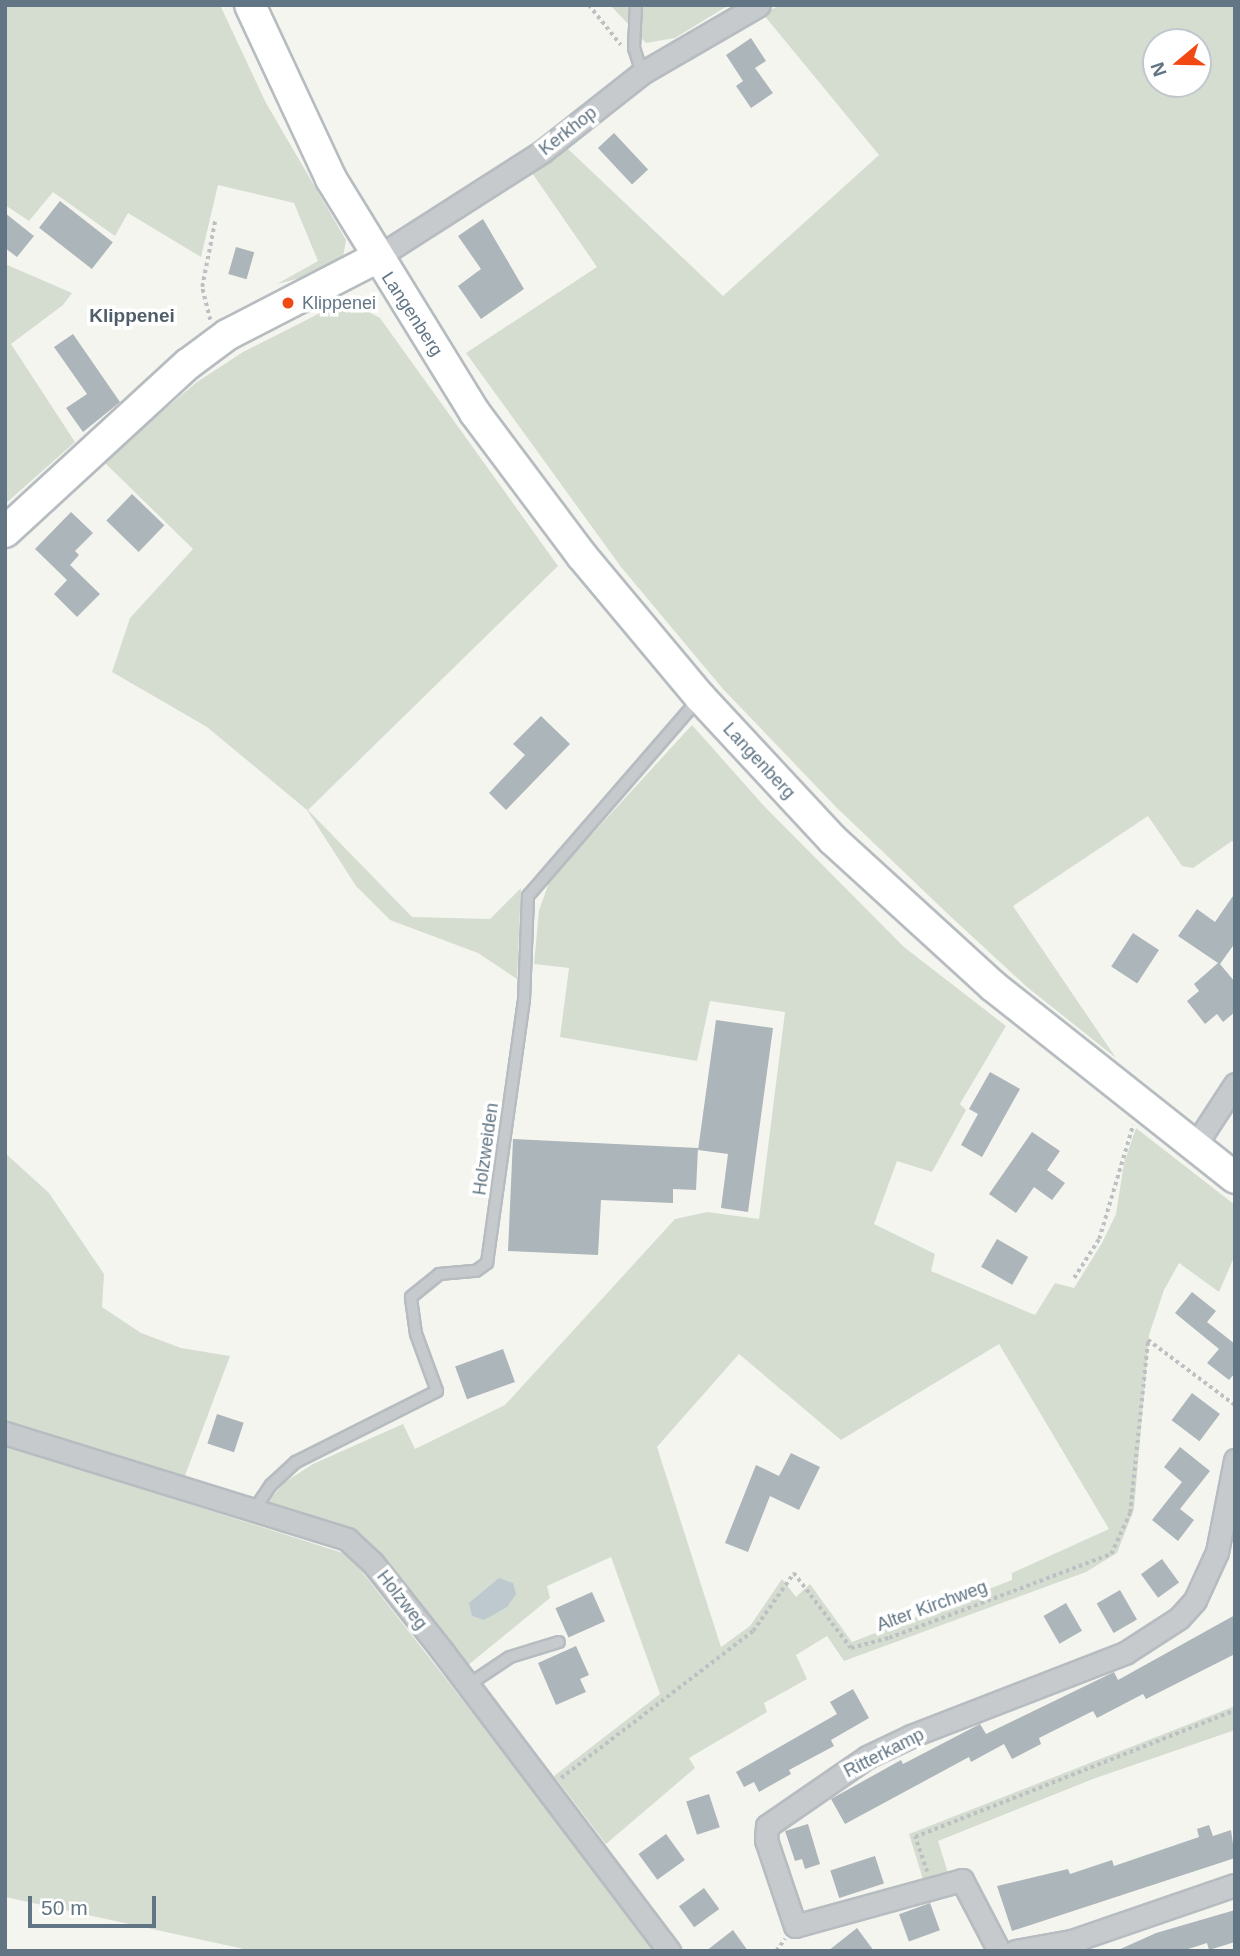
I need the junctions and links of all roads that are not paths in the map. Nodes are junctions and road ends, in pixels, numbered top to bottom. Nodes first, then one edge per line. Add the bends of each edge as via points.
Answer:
1 (250, 5) edge
2 (636, 5) edge
3 (760, 5) edge
4 (642, 73) junction
5 (376, 258) junction
6 (5, 532) edge
7 (700, 697) junction
8 (1235, 1084) edge
9 (1194, 1147) junction
10 (1235, 1178) edge
11 (5, 1433) edge
12 (1235, 1460) edge
13 (254, 1510) junction
14 (559, 1642) dead end
15 (468, 1685) junction
16 (1235, 1885) edge
17 (1074, 1946) edge
18 (669, 1951) edge
19 (999, 1951) edge
20 (1015, 1951) edge

1 - 5 main road, Langenberg via 288,94
2 - 4 lane via 634,48
3 - 4 street, Kerkhop
4 - 5 street, Kerkhop via 543,151
5 - 6 main road via 220,340
5 - 7 main road, Langenberg via 518,472
7 - 9 main road, Langenberg via 833,840 993,986
7 - 13 lane, Holzweiden via 528,896 524,1000 487,1263 475,1271 439,1274 411,1297 416,1334 436,1391 296,1462 271,1485
8 - 9 street
9 - 10 main road, Langenberg
11 - 13 street, Holzweg
12 - 19 street, Ritterkamp via 1217,1552 1195,1600 1179,1618 1125,1653 911,1736 867,1758 767,1826 766,1840 795,1926 962,1880
13 - 15 street, Holzweg via 346,1539 372,1562
14 - 15 lane via 510,1657
15 - 18 street, Holzweg
16 - 17 street
17 - 20 street

